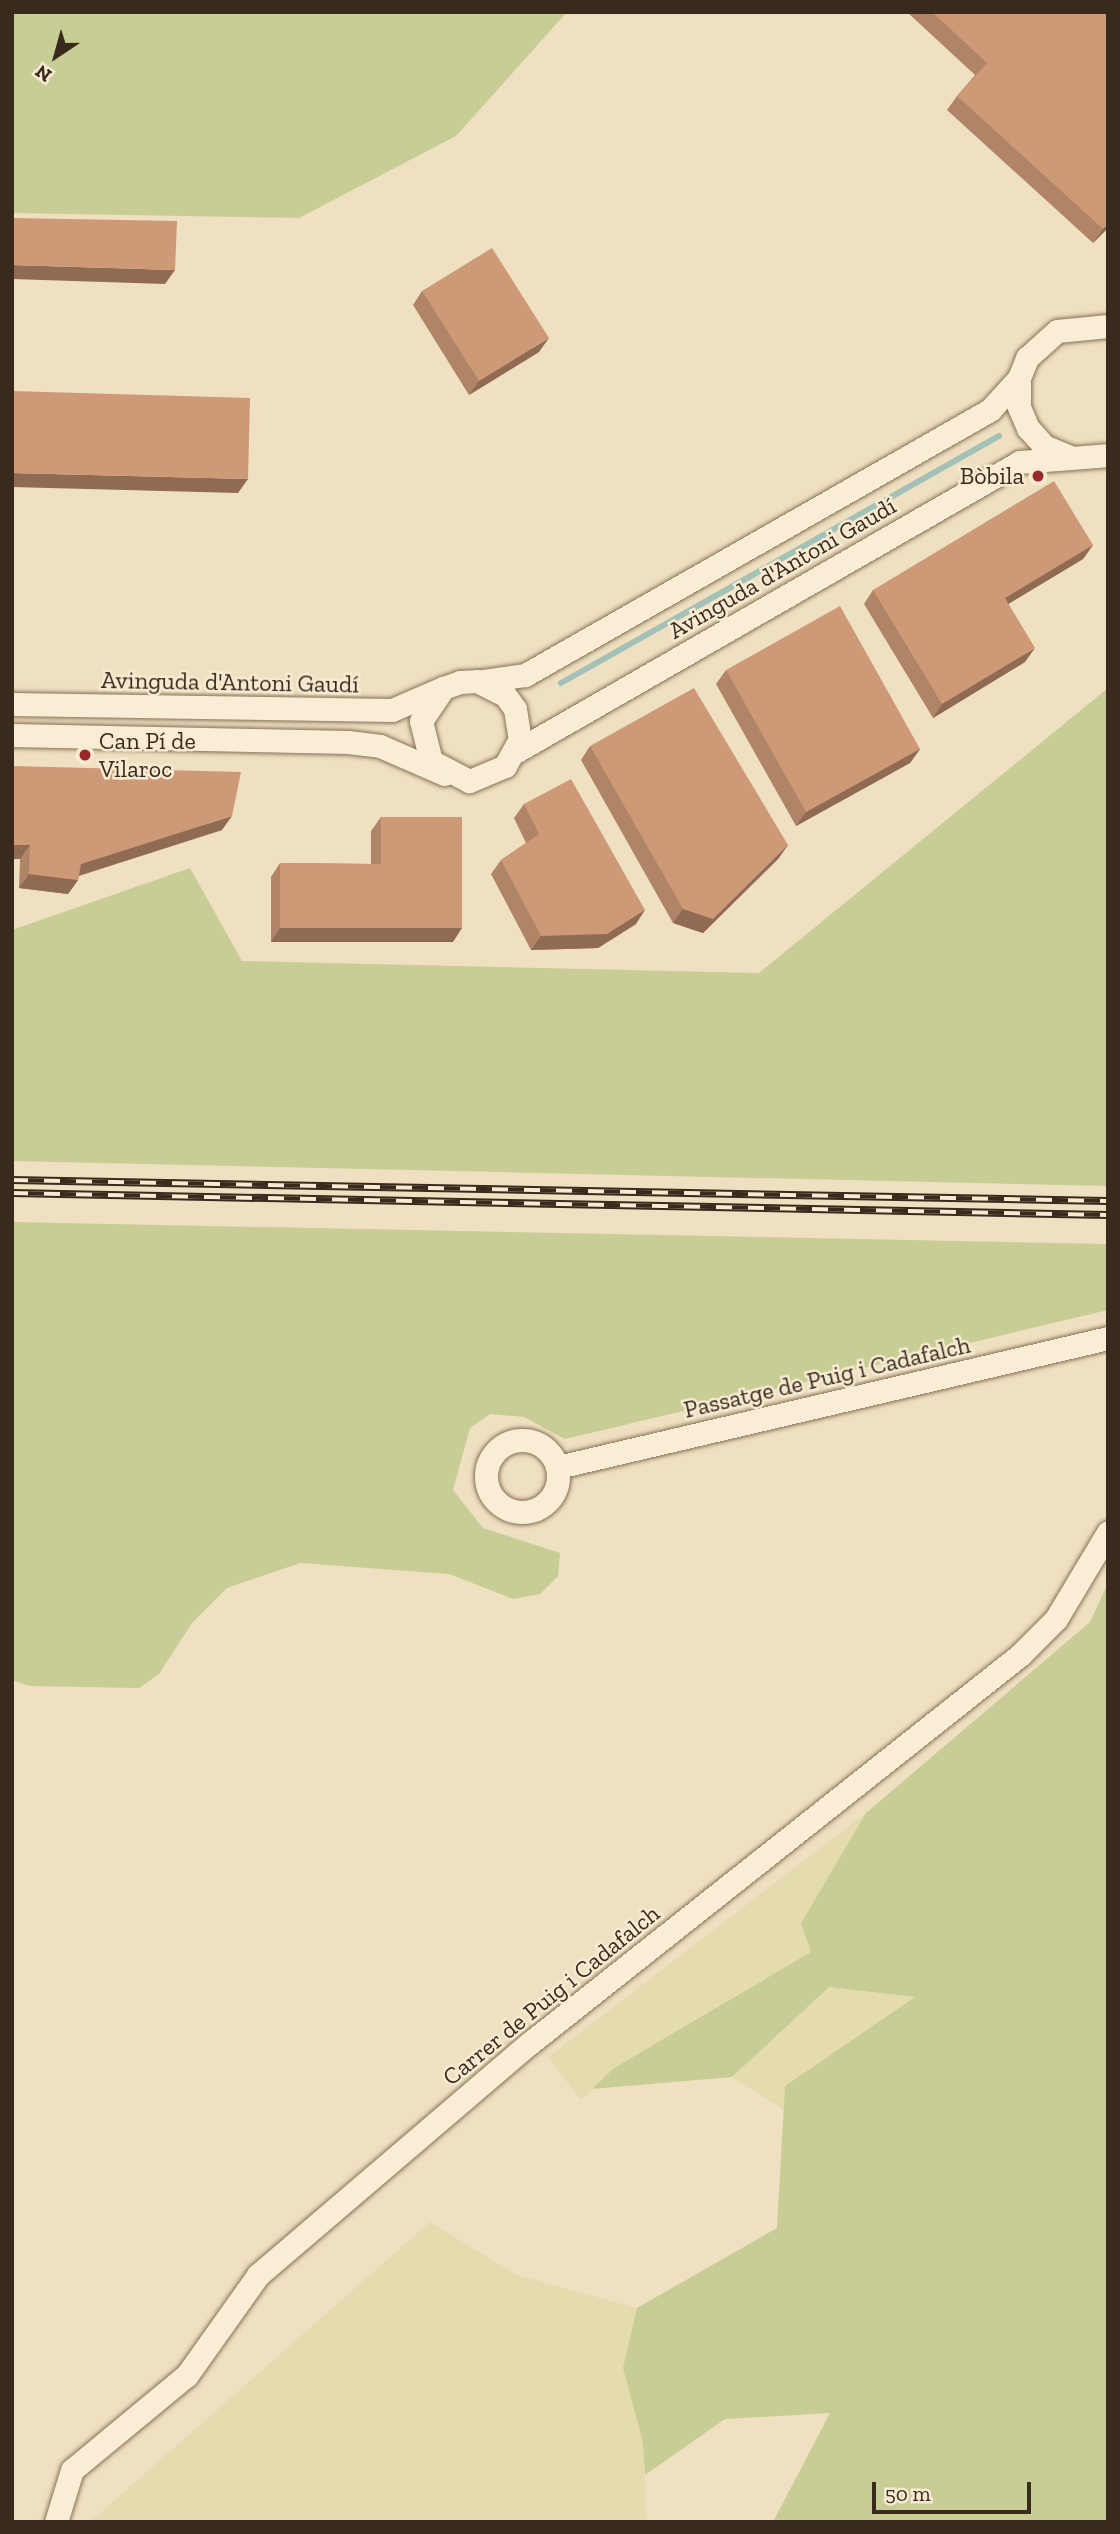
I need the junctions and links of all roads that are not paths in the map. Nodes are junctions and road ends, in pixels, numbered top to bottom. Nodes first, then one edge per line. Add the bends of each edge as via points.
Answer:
1 (1102, 328) edge
2 (1019, 377) junction
3 (1108, 455) edge
4 (1084, 459) junction
5 (477, 681) junction
6 (443, 688) junction
7 (12, 704) edge
8 (12, 735) edge
9 (515, 752) junction
10 (452, 777) junction
11 (1108, 1338) edge
12 (558, 1467) dead end
13 (1108, 1532) edge
14 (56, 2522) edge

1 - 2 street, Avinguda d'Antoni Gaudí via 1042,341
2 - 4 street, Avinguda d'Antoni Gaudí via 1019,407 1028,428 1044,446
2 - 5 street, Avinguda d'Antoni Gaudí via 990,410 525,675
3 - 4 street, Avinguda d'Antoni Gaudí
4 - 9 street, Avinguda d'Antoni Gaudí via 1020,462
5 - 6 street
5 - 9 street via 505,695 515,709
6 - 7 street, Avinguda d'Antoni Gaudí via 392,710
6 - 10 street via 427,704 420,733 430,761
8 - 10 street via 348,742 380,746
9 - 10 street via 487,778
11 - 12 street, Passatge de Puig i Cadafalch
13 - 14 street, Carrer de Puig i Cadafalch via 1056,1619 1020,1655 530,2043 258,2275 187,2375 72,2470

